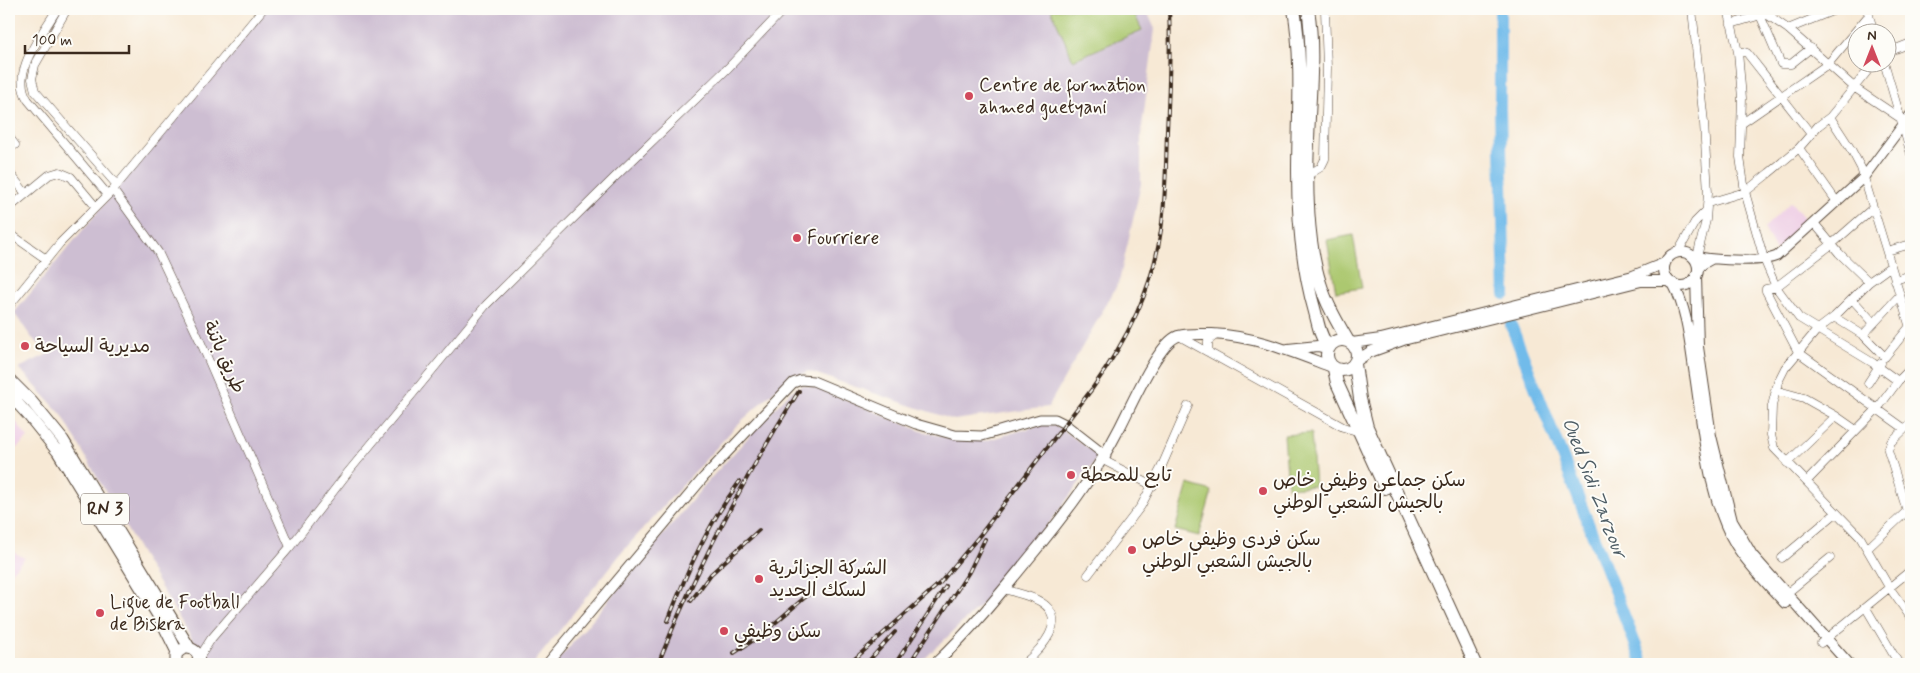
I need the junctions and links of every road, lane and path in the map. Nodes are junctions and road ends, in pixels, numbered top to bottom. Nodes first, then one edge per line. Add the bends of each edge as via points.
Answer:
1 (57, 9) edge
2 (67, 9) edge
3 (263, 9) edge
4 (784, 9) edge
5 (1294, 9) edge
6 (1308, 9) edge
7 (1325, 9) edge
8 (1692, 9) edge
9 (1728, 9) edge
10 (1781, 9) edge
11 (1838, 9) edge
12 (1868, 12) edge
13 (1761, 13) edge
14 (1731, 24) junction
15 (1788, 29) junction
16 (1911, 43) edge
17 (1811, 48) junction
18 (1898, 48) edge
19 (1738, 52) junction
20 (1828, 64) junction
21 (1867, 72) edge
22 (1887, 72) edge
23 (1855, 88) junction
24 (1781, 98) junction
25 (1911, 114) edge
26 (1830, 118) junction
27 (1901, 122) junction
28 (1741, 124) junction
29 (1811, 134) junction
30 (9, 137) edge
31 (15, 145) dead end
32 (1799, 148) junction
33 (1911, 154) edge
34 (9, 172) edge
35 (1308, 175) junction
36 (1864, 176) junction
37 (112, 190) junction
38 (1745, 192) junction
39 (26, 194) junction
40 (1837, 202) junction
41 (1708, 203) junction
42 (96, 207) junction
43 (9, 208) edge
44 (1873, 208) junction
45 (1706, 211) junction
46 (1814, 224) junction
47 (9, 233) edge
48 (1832, 244) junction
49 (1911, 244) edge
50 (1886, 251) junction
51 (1678, 252) junction
52 (46, 259) junction
53 (1764, 259) junction
54 (1665, 263) junction
55 (1696, 264) junction
56 (1890, 266) junction
57 (1911, 275) edge
58 (1895, 280) junction
59 (1671, 282) junction
60 (1870, 282) junction
61 (1776, 287) junction
62 (1900, 295) junction
63 (1852, 299) junction
64 (9, 306) edge
65 (1909, 315) edge
66 (1834, 316) junction
67 (1873, 322) junction
68 (1910, 328) edge
69 (1817, 330) junction
70 (1217, 334) junction
71 (1863, 335) junction
72 (1179, 336) junction
73 (1350, 342) junction
74 (1328, 347) junction
75 (1285, 350) junction
76 (1208, 352) junction
77 (1798, 352) junction
78 (1885, 357) junction
79 (1355, 362) junction
80 (1878, 367) junction
81 (1333, 368) junction
82 (1911, 368) edge
83 (9, 379) edge
84 (1898, 381) junction
85 (1868, 383) dead end
86 (1775, 390) junction
87 (9, 394) edge
88 (1188, 406) dead end
89 (1878, 408) junction
90 (1836, 416) junction
91 (1908, 426) edge
92 (1856, 430) junction
93 (1360, 432) junction
94 (1104, 458) junction
95 (1788, 463) junction
96 (1807, 481) junction
97 (1153, 486) junction
98 (1836, 513) junction
99 (290, 547) junction
100 (1868, 548) junction
101 (1782, 558) dead end
102 (1830, 558) dead end
103 (133, 564) junction
104 (1911, 570) edge
105 (1088, 575) dead end
106 (1889, 588) junction
107 (1004, 589) junction
108 (1786, 594) junction
109 (1866, 608) junction
110 (1911, 618) edge
111 (1824, 641) junction
112 (178, 652) junction
113 (196, 657) edge
114 (176, 664) edge
115 (547, 664) edge
116 (935, 664) edge
117 (1024, 664) edge
118 (1466, 664) edge
119 (1475, 664) edge
120 (1841, 664) edge
121 (1849, 664) edge
122 (1898, 664) edge

1 - 37 street, طريق باتنة via 26,62 22,87 28,100
2 - 37 street, طريق باتنة via 35,66 32,79 35,91
3 - 37 street
4 - 99 street via 486,305
5 - 74 highway via 1299,50 1300,231 1310,294
6 - 35 highway via 1312,50
7 - 35 street via 1325,159 1321,167
8 - 41 street via 1704,123
9 - 14 street
10 - 13 street
11 - 15 street
12 - 20 street
13 - 14 street
13 - 15 street
13 - 17 street via 1781,64 1790,64
14 - 19 street
15 - 17 street
16 - 18 street
17 - 20 street
19 - 24 street via 1747,53
19 - 28 street
20 - 23 street
20 - 24 street
21 - 23 street
22 - 27 street
23 - 26 street
23 - 27 street
24 - 28 street
24 - 29 street
25 - 27 street
26 - 29 street
26 - 36 street
27 - 33 street
27 - 36 street
28 - 38 street via 1740,157
29 - 32 street
30 - 31 street
32 - 38 street
32 - 40 street
34 - 39 street
35 - 73 highway via 1314,261 1324,295
36 - 40 street
36 - 44 street
37 - 42 street
37 - 99 street, طريق باتنة via 158,252
38 - 41 street
38 - 53 street
39 - 42 street via 49,175 59,172 71,178
39 - 43 street
40 - 46 street
41 - 45 street
42 - 52 street
44 - 48 street
44 - 50 street
45 - 51 street via 1695,222
45 - 55 street
46 - 48 street
46 - 53 street via 1777,256
47 - 52 street
48 - 60 street
48 - 61 street
49 - 50 street
50 - 56 street
51 - 54 main road
51 - 55 main road
52 - 64 street
53 - 55 street via 1712,259
53 - 61 street
54 - 59 main road via 1665,274
54 - 73 main road via 1633,276 1381,339
55 - 59 main road via 1686,284
55 - 108 main road via 1698,347 1711,436 1726,505 1742,542
56 - 58 street
56 - 60 street
57 - 58 street
58 - 62 street
59 - 79 main road via 1641,281 1403,340 1370,352
59 - 111 main road via 1682,302 1687,321 1704,437 1725,523 1745,560
60 - 63 street
61 - 69 street via 1799,318
61 - 77 street via 1766,289 1766,292
62 - 65 street
62 - 67 street
63 - 66 street
63 - 67 street
65 - 68 street
66 - 69 street
66 - 71 street
67 - 71 street
68 - 78 street
69 - 77 street
69 - 80 street
70 - 72 main road
70 - 75 main road via 1259,340
70 - 76 street via 1208,341
71 - 78 street
72 - 76 street
72 - 94 main road via 1164,346 1159,354
73 - 74 highway via 1339,340
73 - 79 highway via 1357,352
74 - 75 main road
74 - 81 highway via 1327,360
75 - 81 main road
76 - 93 street via 1343,427
77 - 86 street
77 - 89 street
78 - 80 street
79 - 81 highway via 1348,370
79 - 119 highway via 1367,427
80 - 84 street
80 - 85 street
81 - 93 highway
82 - 84 street
83 - 103 main road, RN 3 via 63,440
84 - 89 street
86 - 90 street via 1804,398
86 - 95 street via 1771,439 1774,448
87 - 103 main road, RN 3 via 58,452
88 - 97 street
89 - 91 street
89 - 92 street
90 - 92 street
90 - 95 street
91 - 100 street via 1891,442 1888,450 1907,511
92 - 96 street
93 - 118 highway
94 - 97 street
94 - 107 main road
94 - 115 street via 1055,419 1040,419 982,436 955,435 916,424 822,384 801,380 793,384 704,477
95 - 96 street
96 - 98 street
97 - 105 street
98 - 100 street
98 - 101 street
99 - 113 street
100 - 106 street
102 - 108 street
103 - 112 main road, RN 3
103 - 113 main road, RN 3
104 - 106 street
106 - 109 street
106 - 110 street
107 - 116 main road
107 - 117 street via 1041,602 1053,618 1054,624 1045,644
108 - 111 main road
109 - 111 street
109 - 122 street
111 - 120 main road
111 - 121 main road
112 - 113 main road via 183,648
112 - 114 main road

